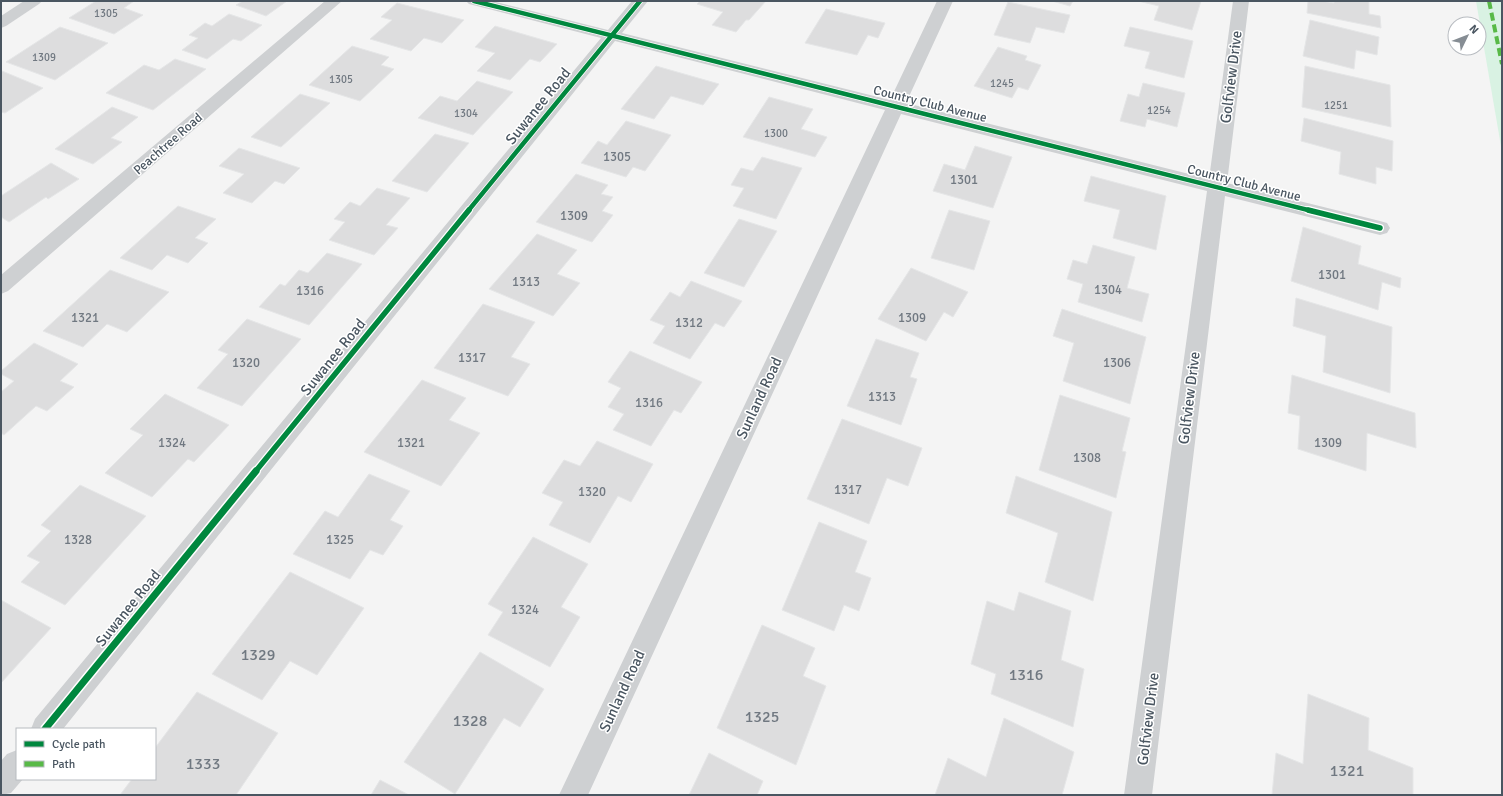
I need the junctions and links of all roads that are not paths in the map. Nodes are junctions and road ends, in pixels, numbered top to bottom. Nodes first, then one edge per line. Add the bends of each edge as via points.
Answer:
1 (34, 1) edge
2 (334, 1) edge
3 (474, 1) edge
4 (640, 1) edge
5 (945, 1) edge
6 (1241, 1) edge
7 (1, 23) edge
8 (612, 36) junction
9 (896, 107) junction
10 (1217, 187) junction
11 (1380, 228) dead end
12 (1, 286) edge
13 (46, 728) edge
14 (16, 765) edge
15 (1, 783) edge
16 (573, 795) edge
17 (1138, 795) edge

1 - 7 street
2 - 12 street, Peachtree Road
3 - 8 street, Country Club Avenue
4 - 8 street, Suwanee Road
5 - 9 street, Sunland Road
6 - 10 street, Golfview Drive
8 - 9 street, Country Club Avenue
8 - 13 street, Suwanee Road
9 - 10 street, Country Club Avenue
9 - 16 street, Sunland Road
10 - 11 street, Country Club Avenue
10 - 17 street, Golfview Drive
14 - 15 street

